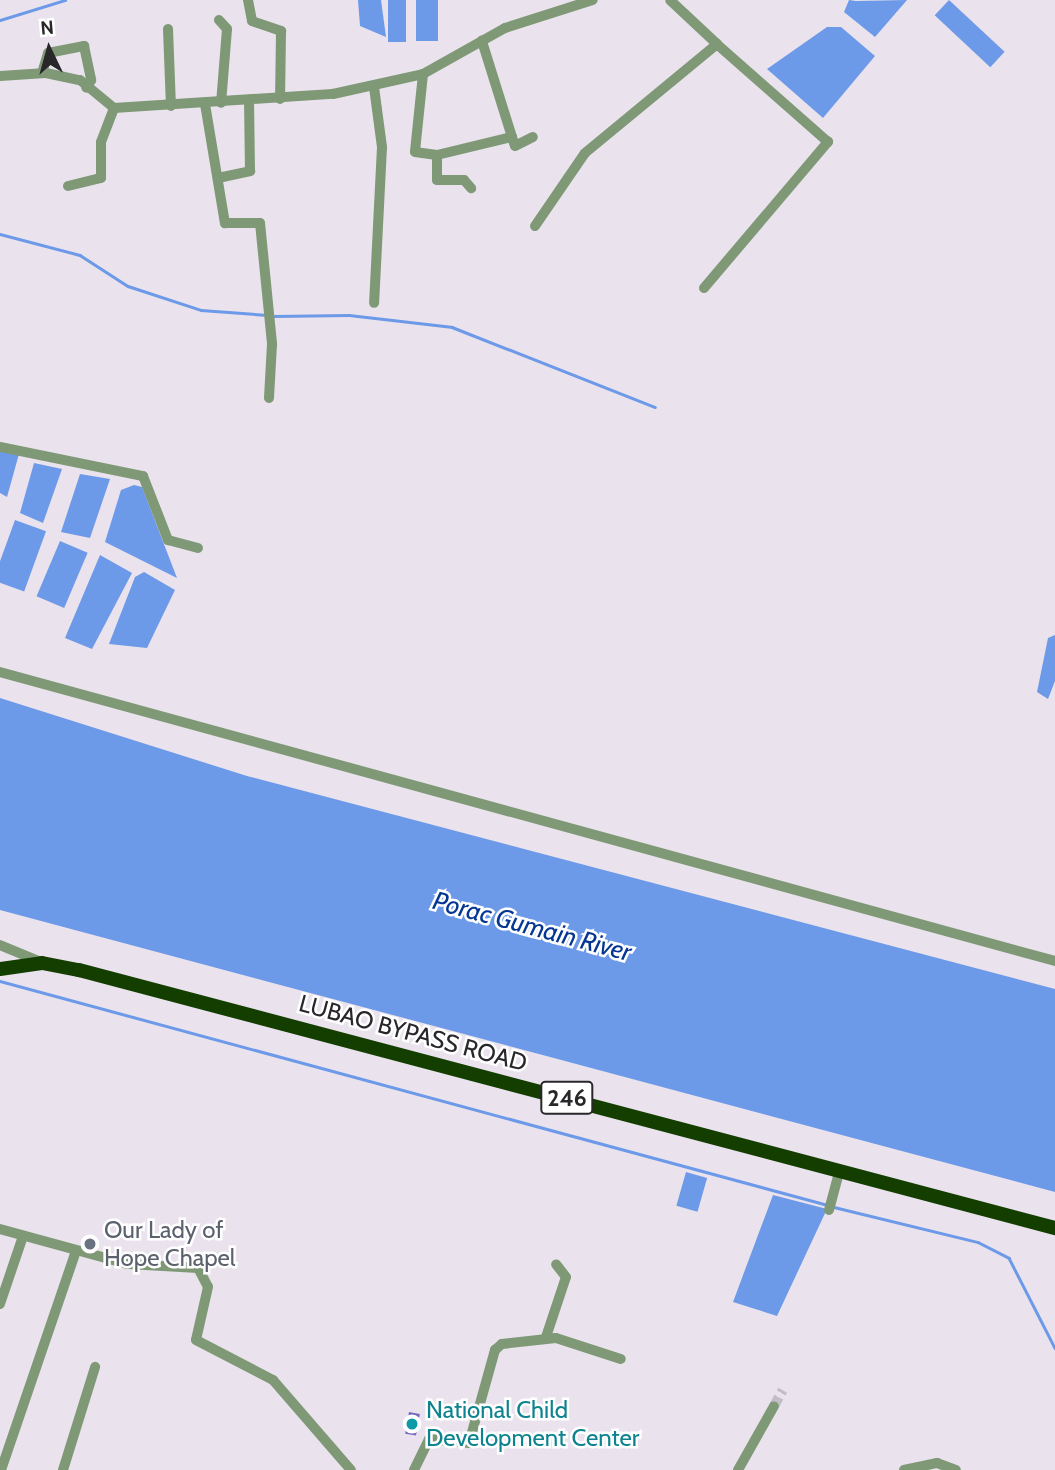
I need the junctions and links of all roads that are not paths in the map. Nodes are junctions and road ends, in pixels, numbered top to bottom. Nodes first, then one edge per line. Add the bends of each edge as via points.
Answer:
1 (248, 0) edge
2 (593, 0) edge
3 (670, 0) edge
4 (219, 20) dead end
5 (169, 29) dead end
6 (482, 41) junction
7 (717, 44) junction
8 (42, 73) junction
9 (423, 74) junction
10 (0, 76) edge
11 (374, 87) junction
12 (86, 88) junction
13 (280, 99) junction
14 (249, 101) junction
15 (221, 103) junction
16 (205, 104) junction
17 (171, 106) junction
18 (114, 108) junction
19 (512, 136) junction
20 (533, 137) dead end
21 (437, 155) junction
22 (218, 178) junction
23 (68, 186) dead end
24 (471, 188) dead end
25 (535, 226) dead end
26 (704, 288) dead end
27 (374, 303) dead end
28 (269, 398) dead end
29 (0, 447) edge
30 (198, 548) dead end
31 (0, 672) edge
32 (0, 945) edge
33 (1055, 961) edge
34 (42, 963) junction
35 (0, 969) edge
36 (839, 1172) junction
37 (830, 1207) dead end
38 (1055, 1228) edge
39 (0, 1229) edge
40 (23, 1236) junction
41 (76, 1251) junction
42 (556, 1264) dead end
43 (0, 1304) edge
44 (546, 1337) junction
45 (621, 1359) dead end
46 (94, 1367) dead end
47 (774, 1406) tunnel mouth
48 (1, 1470) edge
49 (63, 1470) edge
50 (352, 1470) edge
51 (414, 1470) edge
52 (738, 1470) edge
53 (904, 1470) edge
54 (956, 1470) edge

1 - 13 street via 252,21 281,31
2 - 6 street
3 - 7 street
4 - 15 street via 228,29
5 - 17 street
6 - 9 street
6 - 19 street
7 - 25 street via 585,153
7 - 26 street via 828,142
8 - 10 street
8 - 12 street via 80,80
8 - 12 street via 48,53 84,46 92,80
9 - 11 street
9 - 21 street via 414,148
11 - 13 street
11 - 27 street via 382,148
12 - 18 street
13 - 14 street
14 - 15 street
14 - 22 street via 250,171
15 - 16 street
16 - 17 street
16 - 22 street
17 - 18 street
18 - 23 street via 101,142 101,178
19 - 20 street via 515,146
19 - 21 street
21 - 24 street via 437,180 464,180
22 - 28 street via 225,223 260,223 269,316
29 - 30 street via 143,476 168,540
31 - 33 street
32 - 34 street
34 - 35 highway, LUBAO BYPASS ROAD / 246
34 - 36 highway, LUBAO BYPASS ROAD / 246 via 380,1046
36 - 37 street
36 - 38 highway, LUBAO BYPASS ROAD / 246
39 - 40 street
40 - 41 street
40 - 43 street
41 - 48 street
41 - 50 street via 128,1264 198,1268 208,1287 196,1340 272,1380
42 - 44 street via 566,1277
44 - 45 street
44 - 51 street via 498,1346 469,1443 429,1439
46 - 49 street
47 - 52 street
53 - 54 street via 937,1462

